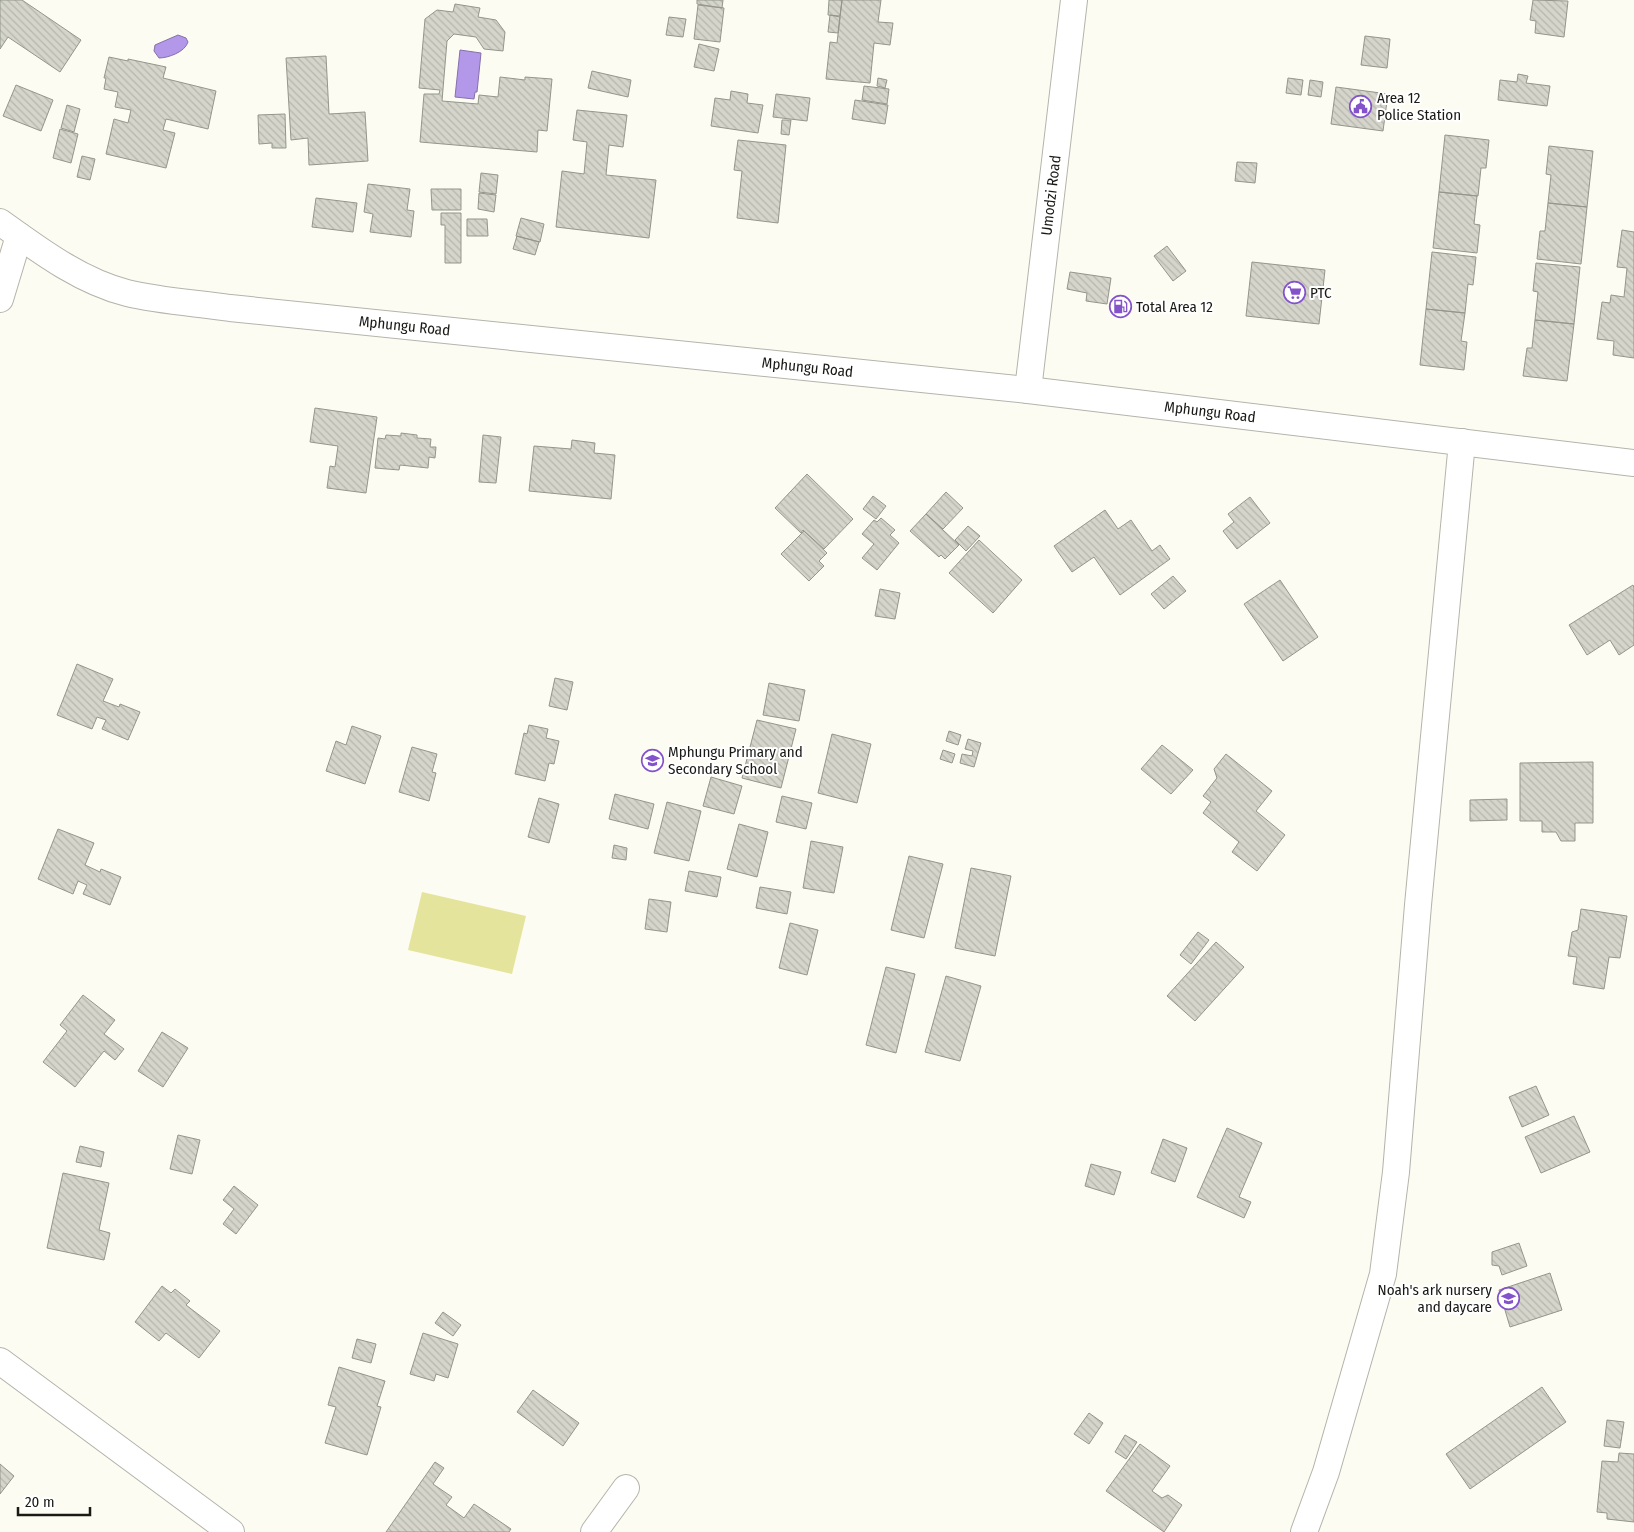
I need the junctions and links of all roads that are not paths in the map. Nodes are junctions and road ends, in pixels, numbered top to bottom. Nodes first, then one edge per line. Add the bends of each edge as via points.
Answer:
1 (1074, 0) edge
2 (9, 229) edge
3 (0, 298) edge
4 (1028, 390) junction
5 (1462, 442) junction
6 (1634, 463) edge
7 (0, 1361) edge
8 (626, 1488) dead end
9 (231, 1532) edge
10 (594, 1532) edge
11 (1304, 1532) edge

1 - 4 street, Umodzi Road
2 - 3 street
2 - 4 street, Mphungu Road via 71,270 127,293 259,311
4 - 5 street, Mphungu Road
5 - 6 street, Mphungu Road
5 - 11 street via 1396,1172 1383,1274 1326,1472
7 - 9 street
8 - 10 street

